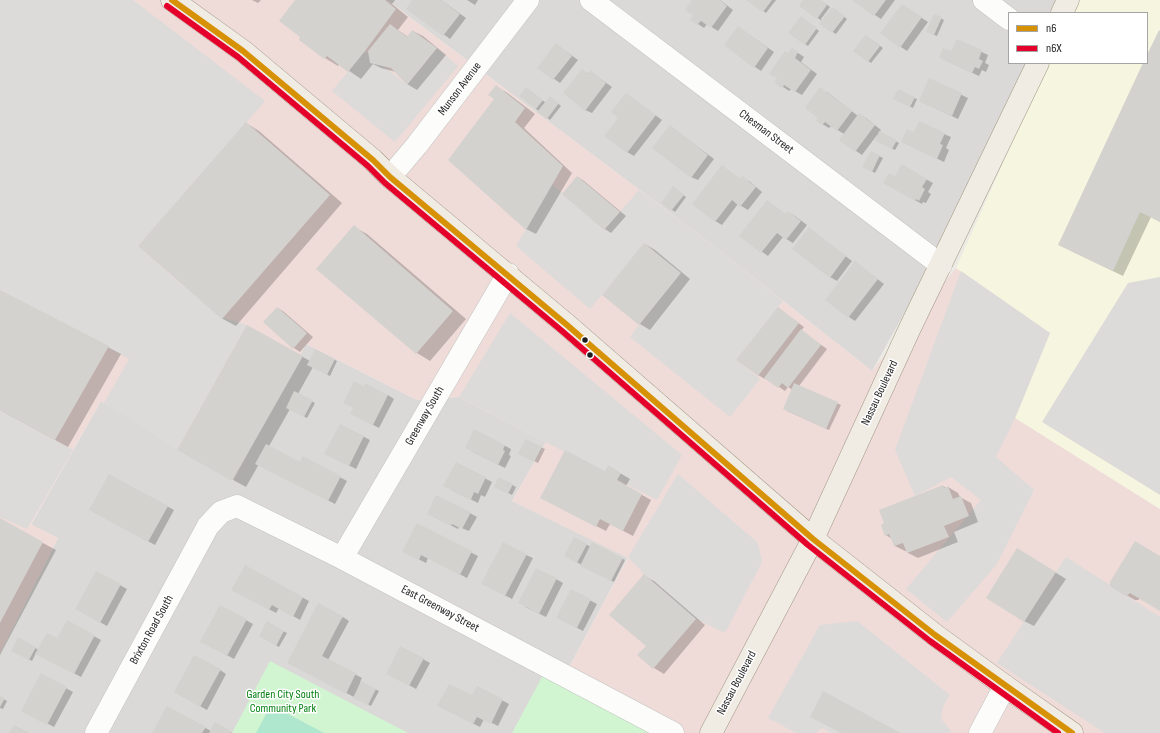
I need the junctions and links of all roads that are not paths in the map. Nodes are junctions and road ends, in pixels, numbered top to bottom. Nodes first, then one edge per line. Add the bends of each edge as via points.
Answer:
1 (172, 0) edge
2 (528, 0) edge
3 (591, 0) edge
4 (984, 0) edge
5 (1068, 0) edge
6 (1062, 12) edge
7 (1008, 18) edge
8 (1038, 64) edge
9 (390, 177) junction
10 (941, 265) junction
11 (508, 274) junction
12 (208, 526) joint
13 (813, 540) junction
14 (342, 558) junction
15 (1005, 686) junction
16 (714, 727) edge
17 (96, 733) edge
18 (674, 733) edge
19 (980, 733) edge
20 (1072, 733) edge

1 - 9 main road via 243,51
2 - 9 street, Munson Avenue
3 - 10 street, Chesman Street
4 - 7 street
5 - 6 main road
8 - 10 main road, Nassau Boulevard
9 - 11 main road
10 - 13 main road, Nassau Boulevard
11 - 13 main road
11 - 14 street, Greenway South
12 - 14 street, East Greenway Street via 221,512 237,506
12 - 17 street, Brixton Road South
13 - 15 main road
13 - 16 main road, Nassau Boulevard
14 - 18 street, East Greenway Street
15 - 19 street
15 - 20 main road

